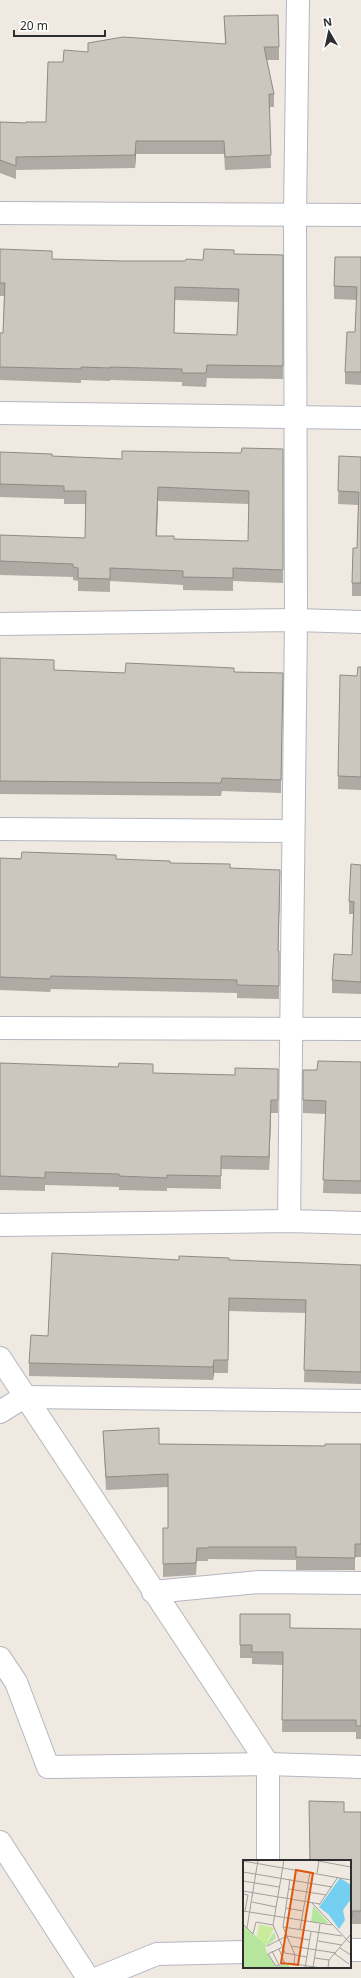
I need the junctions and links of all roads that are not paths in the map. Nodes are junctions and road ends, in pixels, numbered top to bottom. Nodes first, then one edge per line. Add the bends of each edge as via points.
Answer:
1 (298, 0) edge
2 (0, 213) edge
3 (295, 215) junction
4 (361, 215) edge
5 (0, 413) edge
6 (296, 416) junction
7 (361, 418) edge
8 (296, 620) junction
9 (361, 622) edge
10 (0, 624) edge
11 (0, 829) edge
12 (293, 831) junction
13 (0, 1028) edge
14 (292, 1029) junction
15 (361, 1029) edge
16 (289, 1220) junction
17 (361, 1223) edge
18 (0, 1225) edge
19 (0, 1358) edge
20 (24, 1398) junction
21 (361, 1401) edge
22 (0, 1412) edge
23 (361, 1583) edge
24 (153, 1592) junction
25 (0, 1658) edge
26 (268, 1764) junction
27 (361, 1767) edge
28 (0, 1842) edge
29 (268, 1860) edge
30 (243, 1952) edge
31 (88, 1978) edge
32 (98, 1978) edge

1 - 3 street
2 - 3 street
3 - 4 street
3 - 6 street
5 - 6 street
6 - 7 street
6 - 8 street
8 - 9 street
8 - 10 street
8 - 12 street
11 - 12 street
12 - 14 street
13 - 14 street
14 - 15 street
14 - 16 street
16 - 17 street
16 - 18 street
19 - 20 street
20 - 21 street
20 - 22 street
20 - 24 street
23 - 24 street via 259,1582
24 - 26 street
25 - 26 street via 16,1682 48,1767
26 - 27 street
26 - 29 street
28 - 31 street
30 - 32 street via 157,1954

